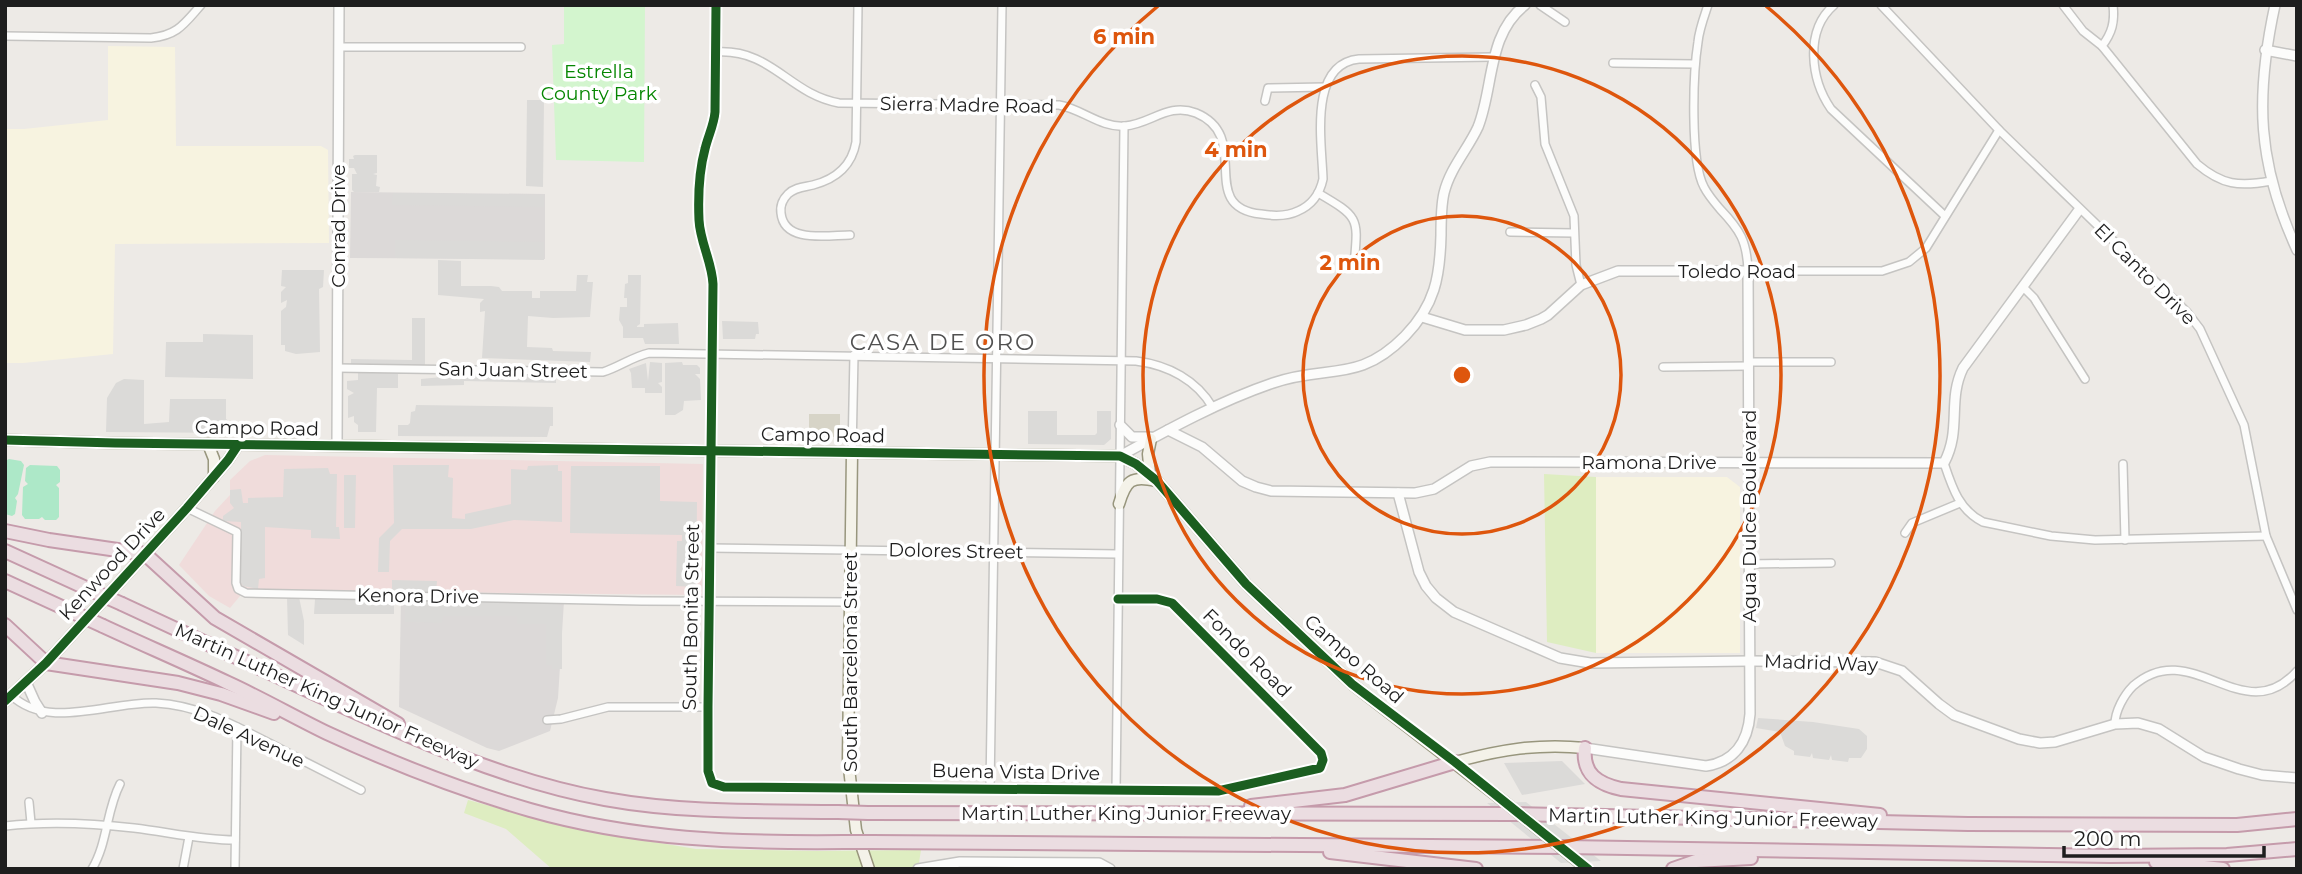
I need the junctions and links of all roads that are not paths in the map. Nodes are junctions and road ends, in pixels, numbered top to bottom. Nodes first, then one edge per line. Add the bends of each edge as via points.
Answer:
1 (201, 5) edge
2 (339, 5) edge
3 (716, 5) edge
4 (858, 5) edge
5 (1002, 5) edge
6 (1525, 5) edge
7 (1540, 5) edge
8 (1708, 5) edge
9 (1835, 5) edge
10 (1881, 5) edge
11 (2063, 5) edge
12 (2113, 5) edge
13 (2275, 5) edge
14 (1565, 22) dead end
15 (5, 36) edge
16 (2102, 46) junction
17 (339, 47) junction
18 (521, 47) dead end
19 (2265, 50) junction
20 (717, 52) junction
21 (2297, 56) edge
22 (1493, 57) junction
23 (1613, 63) dead end
24 (1695, 64) junction
25 (1535, 85) dead end
26 (1325, 87) junction
27 (1265, 101) dead end
28 (856, 104) junction
29 (1000, 106) junction
30 (1124, 126) junction
31 (1999, 130) junction
32 (2271, 181) junction
33 (1318, 193) junction
34 (2079, 210) junction
35 (1945, 216) junction
36 (1510, 232) dead end
37 (1574, 233) junction
38 (850, 235) dead end
39 (2297, 250) edge
40 (1354, 266) dead end
41 (1748, 271) junction
42 (1581, 285) junction
43 (2022, 286) junction
44 (1422, 317) junction
45 (713, 355) junction
46 (853, 355) junction
47 (996, 358) junction
48 (1121, 360) junction
49 (1831, 362) dead end
50 (1749, 364) junction
51 (1663, 367) dead end
52 (337, 368) junction
53 (2085, 379) dead end
54 (1213, 408) junction
55 (1120, 425) junction
56 (1168, 430) junction
57 (1154, 438) junction
58 (5, 440) edge
59 (208, 444) junction
60 (238, 445) junction
61 (337, 446) junction
62 (711, 451) junction
63 (852, 453) junction
64 (995, 454) junction
65 (1119, 456) junction
66 (1749, 463) junction
67 (1944, 463) junction
68 (2123, 464) dead end
69 (214, 477) junction
70 (1154, 478) junction
71 (1398, 493) junction
72 (1960, 503) junction
73 (1119, 504) junction
74 (187, 508) junction
75 (5, 531) edge
76 (1905, 533) dead end
77 (2266, 536) junction
78 (2125, 540) junction
79 (710, 548) junction
80 (850, 550) junction
81 (5, 551) edge
82 (993, 552) junction
83 (145, 554) junction
84 (1118, 554) junction
85 (1831, 563) dead end
86 (1748, 564) junction
87 (5, 582) edge
88 (1118, 599) junction
89 (710, 600) junction
90 (851, 602) junction
91 (2297, 610) edge
92 (5, 625) edge
93 (1750, 661) junction
94 (46, 663) junction
95 (2297, 671) edge
96 (26, 682) junction
97 (8, 698) edge
98 (708, 708) junction
99 (42, 713) junction
100 (547, 720) dead end
101 (2115, 724) junction
102 (237, 727) junction
103 (329, 733) junction
104 (439, 748) junction
105 (1585, 748) junction
106 (1455, 762) junction
107 (1318, 769) joint
108 (2297, 778) edge
109 (712, 783) joint
110 (120, 784) dead end
111 (850, 788) junction
112 (990, 789) junction
113 (361, 790) dead end
114 (1116, 791) junction
115 (29, 802) dead end
116 (2297, 813) edge
117 (1155, 814) junction
118 (2297, 819) edge
119 (31, 823) junction
120 (1968, 824) junction
121 (2253, 824) junction
122 (108, 825) junction
123 (5, 826) edge
124 (189, 837) junction
125 (235, 840) junction
126 (1296, 844) junction
127 (2297, 849) edge
128 (1930, 853) junction
129 (2110, 856) junction
130 (988, 865) edge
131 (1585, 866) edge
132 (92, 869) edge
133 (183, 869) edge
134 (235, 869) edge
135 (869, 869) edge
136 (918, 869) edge
137 (1110, 869) edge
138 (1476, 869) edge
139 (1673, 869) edge
140 (2223, 869) edge

1 - 15 street via 180,30 165,36
2 - 17 street, Conrad Drive
3 - 20 street, South Bonita Street
4 - 28 street
5 - 29 street
6 - 22 street via 1502,35
7 - 14 street
8 - 24 street, Agua Dulce Boulevard
9 - 35 street via 1822,23 1815,47 1815,71 1823,95 1832,109
10 - 31 street, El Canto Drive
11 - 16 street
12 - 16 street via 2115,18
13 - 19 street
16 - 32 street via 2164,126 2212,176 2242,185
17 - 18 street
17 - 52 street, Conrad Drive
19 - 21 street
19 - 32 street via 2261,106
20 - 28 street, Sierra Madre Road via 757,58 815,97
20 - 45 street, South Bonita Street via 714,125 705,149 699,215 713,273
22 - 26 street via 1353,60 1333,71
22 - 44 street via 1483,115 1445,189 1439,270
23 - 24 street
24 - 41 street, Agua Dulce Boulevard via 1698,171 1708,195 1741,233 1748,251
25 - 37 street via 1541,97 1545,144 1574,216
26 - 27 street via 1268,88
26 - 33 street via 1323,179
28 - 29 street, Sierra Madre Road
28 - 38 street via 854,155 839,174 791,192 781,208 785,225 797,233
29 - 30 street, Sierra Madre Road via 1059,105
29 - 47 street
30 - 33 street via 1175,109 1207,120 1224,144 1228,194 1247,212 1291,214 1306,207
30 - 48 street
31 - 34 street, El Canto Drive
31 - 35 street, Toledo Road
32 - 39 street
33 - 40 street via 1346,209 1354,220
34 - 43 street
34 - 77 street, El Canto Drive via 2200,329 2244,425
35 - 41 street, Toledo Road via 1926,248 1896,268
36 - 37 street
37 - 42 street
41 - 42 street, Toledo Road via 1618,271
41 - 50 street, Agua Dulce Boulevard
42 - 44 street, Toledo Road via 1548,315 1511,329 1465,330
43 - 53 street
43 - 67 street via 1958,379 1954,435
44 - 54 street via 1402,339 1362,367 1293,377
45 - 46 street, San Juan Street
45 - 52 street, San Juan Street via 649,353 603,372
45 - 62 street, South Bonita Street
46 - 47 street, San Juan Street
46 - 63 street
47 - 48 street, San Juan Street
47 - 64 street
48 - 54 street, San Juan Street via 1171,370 1196,386
48 - 55 street
49 - 50 street
50 - 51 street
50 - 66 street, Agua Dulce Boulevard
52 - 61 street, Conrad Drive
54 - 56 street
55 - 57 street via 1132,437
55 - 65 street
56 - 57 street
56 - 71 street, Ramona Drive via 1202,447 1238,478 1260,489
57 - 65 street
57 - 70 main road via 1148,454
58 - 59 main road, Campo Road
59 - 60 main road, Campo Road
59 - 69 main road
60 - 61 main road, Campo Road
60 - 69 main road, Kenwood Drive
61 - 62 main road, Campo Road
62 - 63 main road, Campo Road
62 - 79 street, South Bonita Street
63 - 64 main road, Campo Road
63 - 80 main road, South Barcelona Street
64 - 65 main road, Campo Road
64 - 82 street
65 - 70 main road, Campo Road
65 - 73 street
66 - 67 street, Ramona Drive
66 - 71 street, Ramona Drive via 1483,463 1434,489
66 - 86 street, Agua Dulce Boulevard
67 - 72 street
68 - 78 street
69 - 74 main road, Kenwood Drive
70 - 73 main road via 1129,482
70 - 106 main road, Campo Road via 1246,584 1297,634 1352,684
71 - 93 street, Madrid Way via 1419,572 1430,592 1454,612 1576,662
72 - 76 street via 1912,523
72 - 78 street via 1983,522 2064,538
73 - 84 street
74 - 83 main road, Kenwood Drive
74 - 89 street, Kenora Drive via 237,532 236,583 246,593
75 - 83 highway
77 - 78 street
77 - 91 street, El Canto Drive
79 - 80 street, Dolores Street
79 - 89 street, South Bonita Street
80 - 82 street, Dolores Street
80 - 90 main road, South Barcelona Street
81 - 104 highway, Martin Luther King Junior Freeway, bridge
82 - 84 street, Dolores Street
82 - 112 street
83 - 94 main road, Kenwood Drive
83 - 104 highway via 215,618
84 - 88 street
85 - 86 street
86 - 93 street, Agua Dulce Boulevard
87 - 103 highway, Martin Luther King Junior Freeway, bridge
88 - 107 street, Fondo Road via 1172,603 1321,753 1324,760
88 - 114 street
89 - 90 street
89 - 98 street, South Bonita Street
90 - 111 main road, South Barcelona Street
92 - 94 highway
93 - 101 street, Madrid Way via 1883,663 1902,671 1954,715 2033,742 2063,741
93 - 105 street, Agua Dulce Boulevard via 1749,728 1742,745 1726,760 1699,766
94 - 96 main road, Kenwood Drive
94 - 103 highway via 178,683
95 - 101 street via 2275,687 2250,692 2184,671 2159,671 2129,690
96 - 97 main road, Kenwood Drive
96 - 99 street
97 - 99 street
98 - 100 street via 608,707
98 - 109 street, South Bonita Street
99 - 102 street, Dale Avenue via 155,703 207,713
101 - 108 street, Madrid Way via 2152,726 2204,757 2262,775
102 - 113 street, Dale Avenue
102 - 125 street
103 - 126 highway, Martin Luther King Junior Freeway, bridge via 461,788 530,810 688,839
104 - 117 highway, Martin Luther King Junior Freeway, bridge via 530,780 604,799 682,809
105 - 106 main road, Agua Dulce Boulevard via 1524,747
105 - 120 highway via 1589,773 1621,789
106 - 117 highway via 1345,795
106 - 131 main road, Campo Road, bridge
107 - 114 street, Buena Vista Drive via 1218,791
109 - 111 street, Buena Vista Drive via 724,787
110 - 122 street
111 - 112 street, Buena Vista Drive
111 - 135 main road, South Barcelona Street via 856,830
112 - 114 street, Buena Vista Drive
115 - 119 street
116 - 121 highway
117 - 120 highway, Martin Luther King Junior Freeway via 1515,814
118 - 121 highway, Martin Luther King Junior Freeway
119 - 122 street
119 - 123 street
120 - 121 highway, Martin Luther King Junior Freeway
122 - 124 street
122 - 132 street
124 - 125 street
124 - 133 street
125 - 134 street
126 - 128 highway, Martin Luther King Junior Freeway
126 - 138 highway
127 - 129 highway, Martin Luther King Junior Freeway
128 - 129 highway, Martin Luther King Junior Freeway
128 - 139 highway via 1720,859
129 - 140 highway
130 - 136 street via 942,863
130 - 137 street via 1099,863

